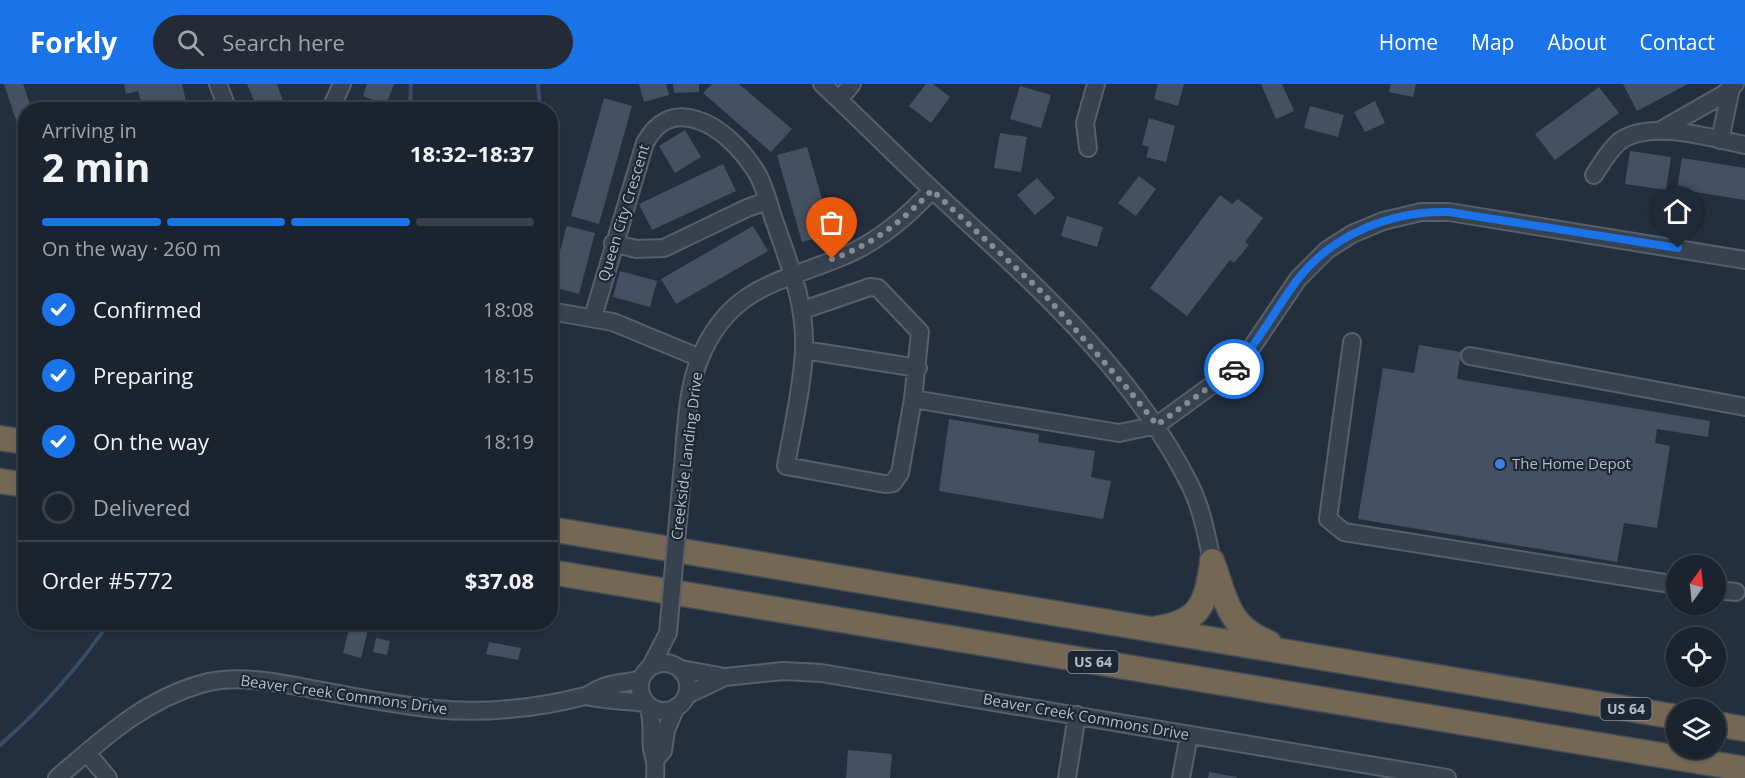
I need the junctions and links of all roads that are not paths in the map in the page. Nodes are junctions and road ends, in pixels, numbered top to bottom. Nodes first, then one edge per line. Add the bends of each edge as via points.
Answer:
1 (218, 84) edge
2 (822, 84) edge
3 (852, 84) edge
4 (1096, 84) edge
5 (336, 86) edge
6 (1733, 86) edge
7 (839, 100) junction
8 (225, 102) edge
9 (332, 102) edge
10 (1661, 130) junction
11 (1720, 140) junction
12 (1745, 145) edge
13 (1088, 148) dead end
14 (1594, 174) dead end
15 (932, 190) junction
16 (767, 201) junction
17 (614, 243) junction
18 (1745, 260) edge
19 (794, 274) junction
20 (803, 310) junction
21 (558, 312) edge
22 (592, 317) junction
23 (1352, 342) dead end
24 (804, 350) junction
25 (1470, 356) dead end
26 (700, 358) junction
27 (918, 368) junction
28 (913, 399) junction
29 (1745, 407) edge
30 (1157, 425) junction
31 (0, 438) edge
32 (18, 441) edge
33 (0, 481) edge
34 (18, 484) edge
35 (558, 530) edge
36 (1212, 561) junction
37 (558, 573) edge
38 (1666, 583) edge
39 (1726, 591) edge
40 (1736, 592) dead end
41 (1155, 629) junction
42 (668, 633) junction
43 (1296, 653) junction
44 (678, 667) junction
45 (646, 672) junction
46 (725, 677) junction
47 (587, 696) junction
48 (682, 701) junction
49 (647, 704) junction
50 (1077, 715) junction
51 (1666, 715) edge
52 (1726, 726) edge
53 (1745, 729) edge
54 (1189, 735) junction
55 (1587, 743) junction
56 (87, 753) junction
57 (656, 759) junction
58 (1745, 769) edge
59 (1371, 772) edge
60 (57, 778) edge
61 (108, 778) edge
62 (655, 778) edge
63 (1067, 778) edge
64 (1181, 778) edge
65 (1447, 778) edge
66 (1721, 778) edge

1 - 8 street
2 - 7 street
3 - 7 street
4 - 13 street via 1085,123
5 - 9 street
6 - 10 street
6 - 11 street
7 - 15 street
10 - 11 street
10 - 14 street via 1622,140
11 - 12 street
15 - 19 street, Creekside Landing Drive via 881,236 852,252
15 - 30 street via 1044,294
16 - 17 street via 664,248 636,249
16 - 17 street, Queen City Crescent via 757,172 719,131 697,120 674,118 657,125 645,143
16 - 19 street, Queen City Crescent
17 - 22 street, Queen City Crescent
18 - 30 street via 1449,212 1421,212 1383,221 1352,234 1311,264 1234,369
19 - 20 street, Queen City Crescent
19 - 26 street, Creekside Landing Drive via 743,299 721,323
20 - 24 street, Queen City Crescent
20 - 27 street via 870,287 878,288 920,332
21 - 22 street
22 - 26 street
23 - 38 street via 1328,519 1344,532
24 - 27 street
24 - 28 street, Queen City Crescent via 786,466 893,483 900,473
25 - 29 street
26 - 42 street, Creekside Landing Drive, bridge via 692,385
27 - 28 street
28 - 30 street via 1119,433
30 - 36 street via 1192,489
31 - 32 highway
33 - 34 highway
35 - 41 highway, US 64
36 - 41 highway via 1207,592 1199,609 1181,622
36 - 43 highway via 1238,625
37 - 55 highway, US 64
39 - 40 street
41 - 43 highway, US 64
42 - 44 street, Creekside Landing Drive
42 - 45 street, Creekside Landing Drive
43 - 51 highway, US 64
44 - 45 street via 663,662
44 - 46 street, Beaver Creek Commons Drive
44 - 48 street via 688,681
45 - 47 street, Beaver Creek Commons Drive
45 - 49 street via 640,691
46 - 48 street, Beaver Creek Commons Drive
46 - 50 street, Beaver Creek Commons Drive via 783,671 821,673
47 - 49 street, Beaver Creek Commons Drive
47 - 56 street, Beaver Creek Commons Drive via 495,709 437,710 292,685 225,679 202,683 156,702 132,716
48 - 49 street via 664,711
48 - 57 street via 666,730 663,751
49 - 57 street
50 - 54 street, Beaver Creek Commons Drive
50 - 63 street
52 - 53 highway
54 - 59 street, Beaver Creek Commons Drive
54 - 64 street
55 - 58 highway, US 64
55 - 66 highway
56 - 60 street, Beaver Creek Commons Drive
56 - 61 street
57 - 62 street
59 - 65 street, Beaver Creek Commons Drive

